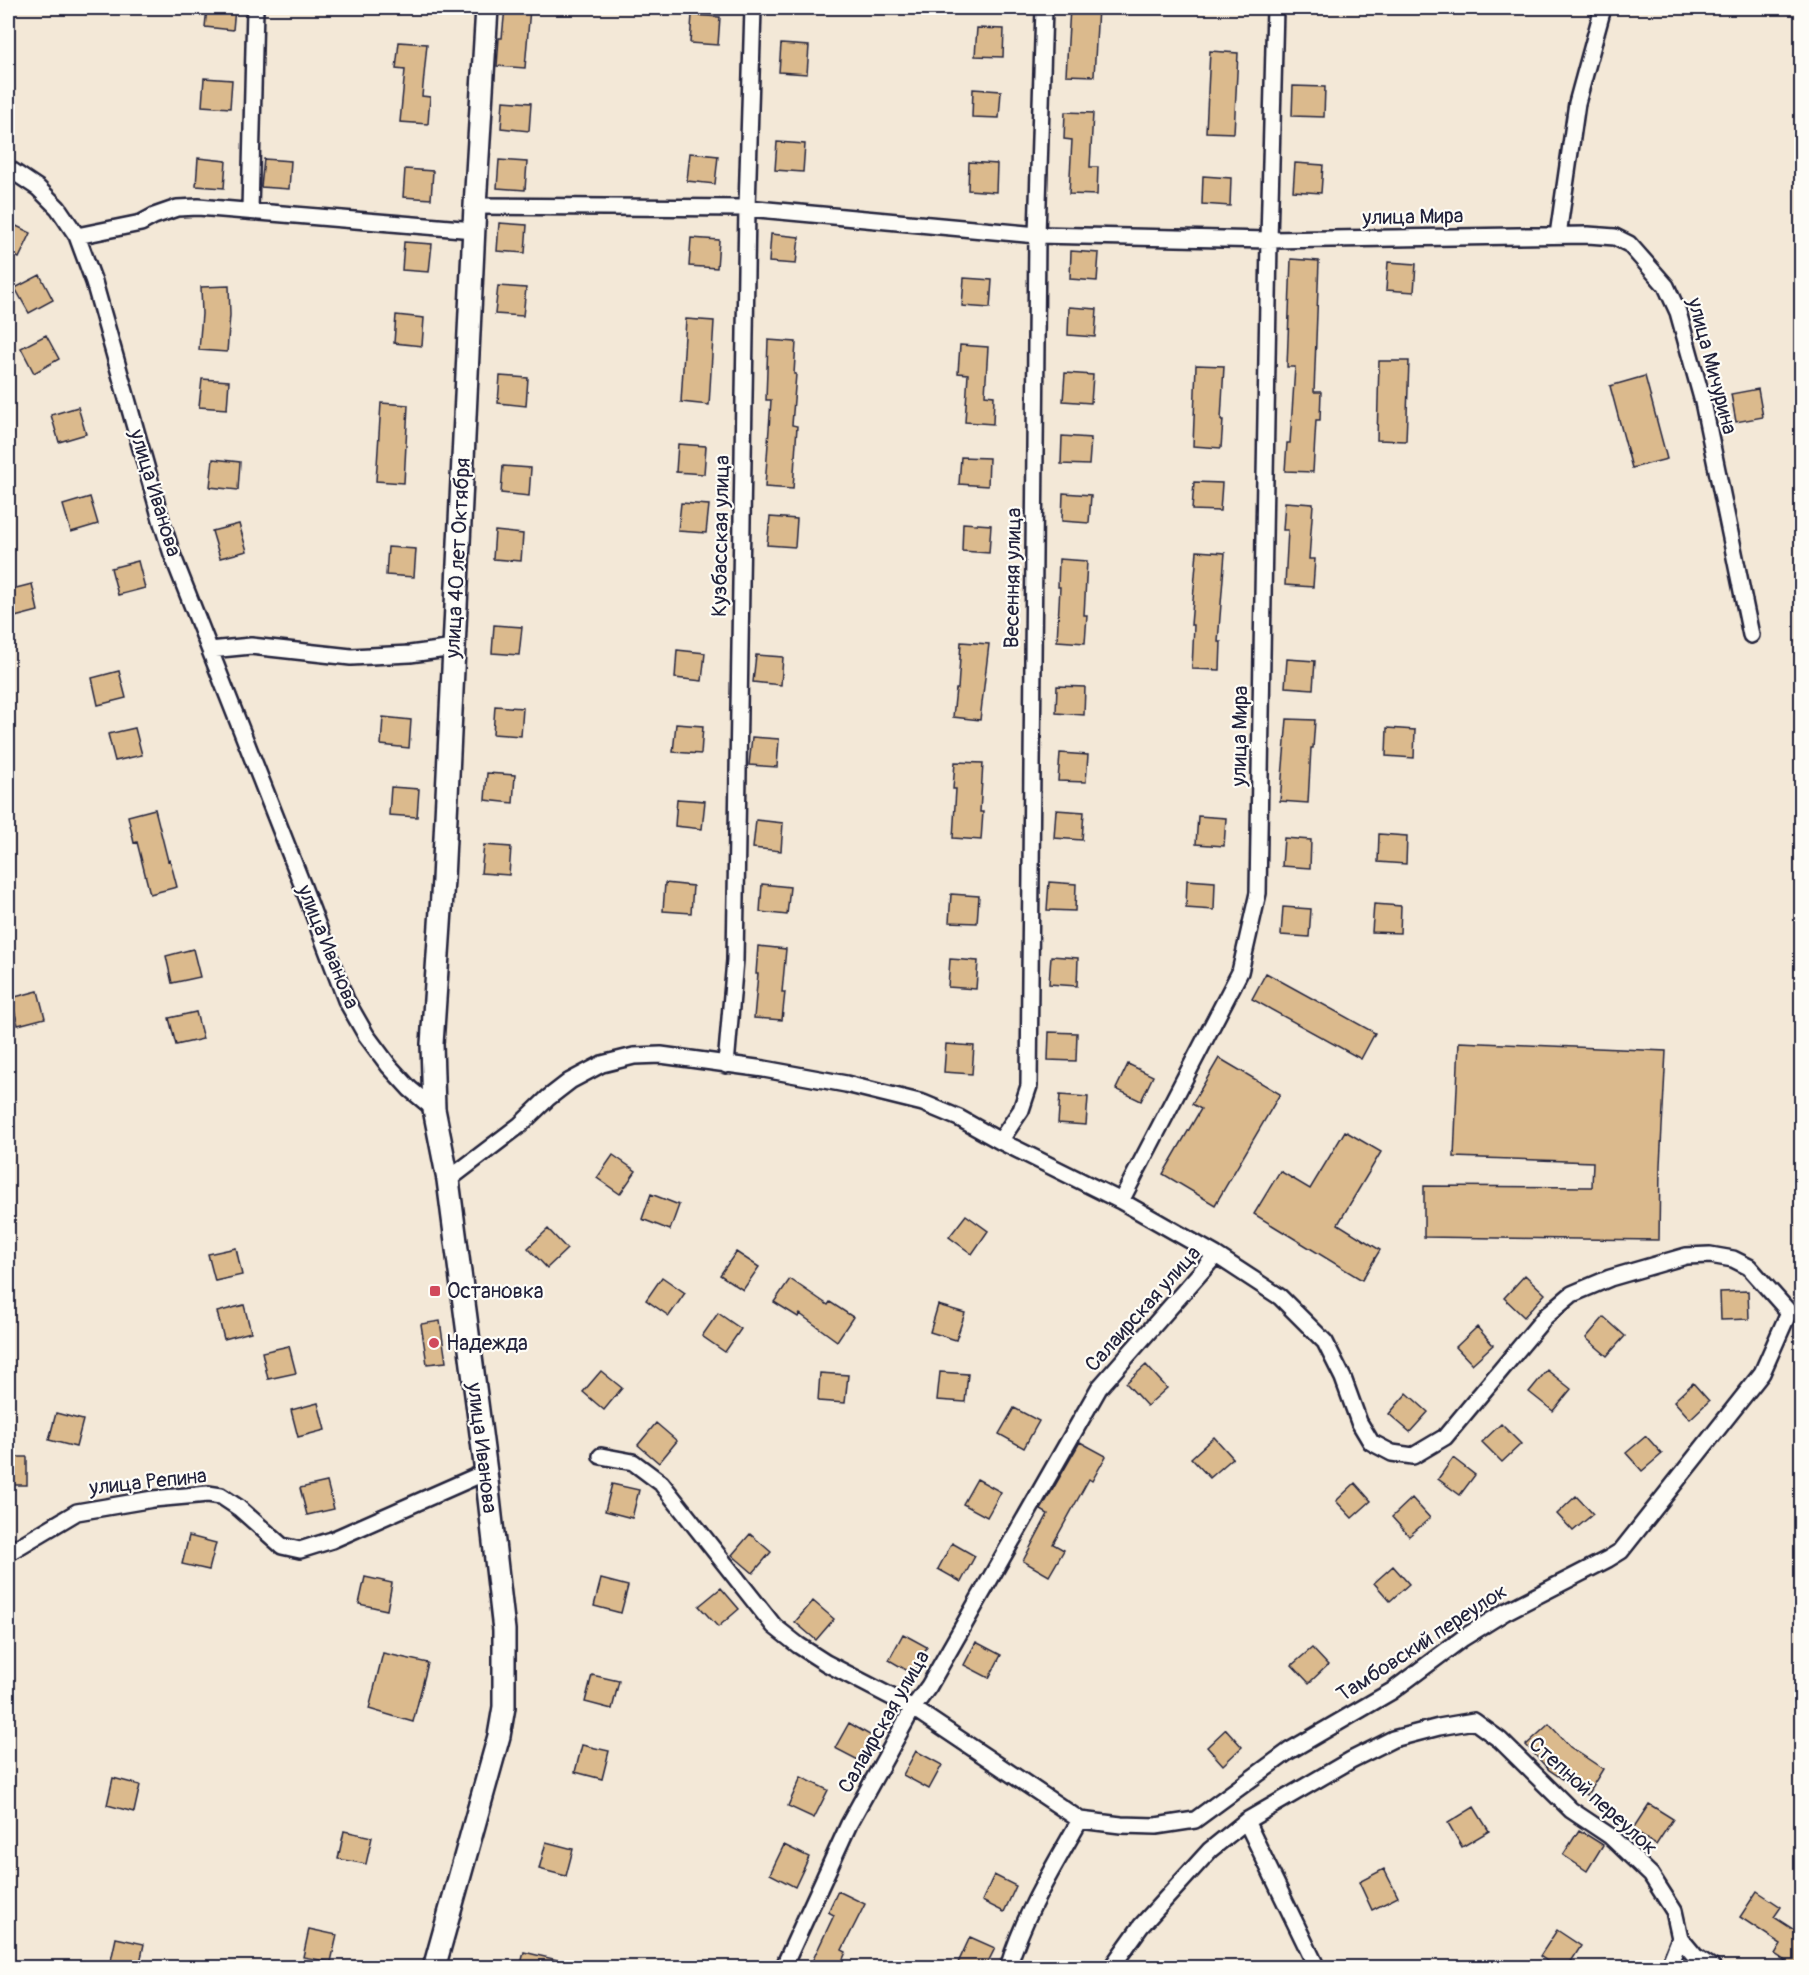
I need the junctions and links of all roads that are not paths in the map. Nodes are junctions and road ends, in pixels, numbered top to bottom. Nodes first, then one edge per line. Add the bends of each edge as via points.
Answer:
1 (255, 8) edge
2 (487, 8) edge
3 (753, 8) edge
4 (1044, 8) edge
5 (1275, 8) edge
6 (1603, 8) edge
7 (8, 168) edge
8 (475, 206) junction
9 (747, 208) junction
10 (250, 210) junction
11 (474, 231) junction
12 (1037, 235) junction
13 (77, 236) junction
14 (1558, 236) junction
15 (1269, 240) junction
16 (1751, 635) dead end
17 (454, 648) junction
18 (210, 650) junction
19 (726, 1065) junction
20 (434, 1109) junction
21 (999, 1141) junction
22 (448, 1180) junction
23 (1121, 1201) junction
24 (1216, 1255) junction
25 (1789, 1312) joint
26 (601, 1456) dead end
27 (486, 1472) junction
28 (8, 1553) edge
29 (913, 1708) junction
30 (1080, 1820) junction
31 (1246, 1821) junction
32 (1680, 1938) junction
33 (434, 1968) edge
34 (783, 1968) edge
35 (1008, 1968) edge
36 (1111, 1968) edge
37 (1317, 1968) edge
38 (1668, 1968) edge
39 (1713, 1968) edge

1 - 10 street
2 - 8 street, улица 40 лет Октября
3 - 9 street, Кузбасская улица
4 - 12 street, Весенняя улица
5 - 15 street, улица Мира
6 - 14 street via 1577,103
7 - 13 street, улица Иванова via 58,208
8 - 9 street
8 - 11 street, улица 40 лет Октября
9 - 12 street
9 - 19 street, Кузбасская улица via 735,960
10 - 11 street
10 - 13 street via 177,208 141,223
11 - 17 street, улица 40 лет Октября
12 - 15 street
12 - 21 street, Весенняя улица via 1029,1086 1021,1110
13 - 18 street, улица Иванова via 94,282 162,523
14 - 15 street, улица Мира
14 - 16 street, улица Мичурина via 1615,237 1629,244 1670,294 1703,402
15 - 23 street, улица Мира via 1258,892 1240,972
17 - 18 street via 351,657 251,646
17 - 20 street, улица 40 лет Октября via 432,1044
18 - 20 street, улица Иванова via 346,1000 389,1066
19 - 21 street via 846,1084 923,1103
19 - 22 street via 661,1055 634,1056 602,1064 555,1092 520,1125
20 - 22 street, улица Иванова
21 - 23 street
22 - 27 street, улица Иванова
23 - 24 street
24 - 25 street, Салаирская улица via 1280,1297 1325,1342 1371,1442 1392,1453 1413,1456 1445,1437 1546,1316 1572,1294 1610,1278 1686,1256 1733,1259 1749,1267
24 - 29 street, Салаирская улица via 1098,1388
25 - 30 street, Тамбовский переулок via 1762,1373 1621,1551 1463,1638 1392,1691 1289,1751 1195,1820 1156,1826
26 - 29 street via 633,1462 661,1483 774,1626 826,1663
27 - 28 street, улица Репина via 332,1540 300,1550 282,1546 230,1502 208,1494 77,1512
27 - 33 street, улица Иванова via 504,1630 504,1707
29 - 30 street
29 - 34 street, Салаирская улица via 849,1824
30 - 35 street via 1027,1915
31 - 32 street, Степной переулок via 1393,1739 1474,1721 1500,1740 1571,1810 1610,1836 1651,1875 1674,1911
31 - 36 street via 1210,1850 1141,1926
31 - 37 street
32 - 38 street
32 - 39 street, Степной переулок via 1695,1956

